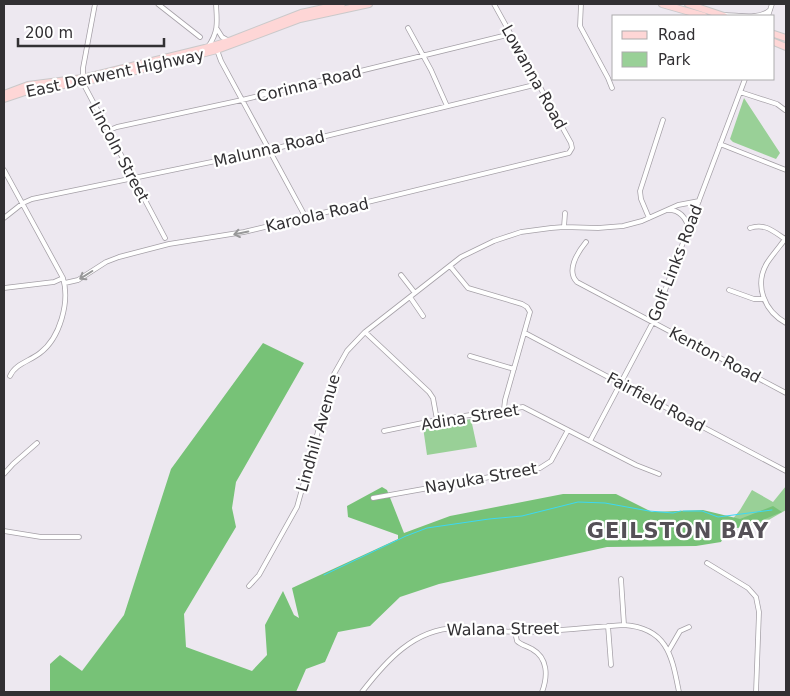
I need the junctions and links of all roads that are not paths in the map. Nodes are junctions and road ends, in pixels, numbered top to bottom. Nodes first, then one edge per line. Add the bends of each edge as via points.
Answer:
1 (95, 4) edge
2 (158, 4) edge
3 (216, 4) edge
4 (342, 4) edge
5 (369, 4) edge
6 (494, 4) edge
7 (581, 4) edge
8 (662, 4) edge
9 (688, 4) edge
10 (772, 4) edge
11 (770, 10) junction
12 (700, 15) edge
13 (720, 15) edge
14 (763, 15) edge
15 (768, 15) edge
16 (408, 28) dead end
17 (217, 29) junction
18 (509, 33) junction
19 (200, 37) dead end
20 (229, 41) junction
21 (208, 47) junction
22 (216, 50) junction
23 (423, 56) junction
24 (83, 80) junction
25 (745, 80) edge
26 (538, 84) junction
27 (612, 88) dead end
28 (740, 92) junction
29 (4, 94) edge
30 (242, 100) junction
31 (447, 106) junction
32 (785, 110) dead end
33 (663, 120) dead end
34 (107, 131) junction
35 (720, 144) junction
36 (269, 150) junction
37 (571, 150) joint
38 (4, 170) edge
39 (786, 170) edge
40 (133, 178) junction
41 (699, 201) junction
42 (23, 204) junction
43 (666, 210) junction
44 (565, 213) dead end
45 (305, 216) junction
46 (4, 218) edge
47 (649, 218) junction
48 (564, 227) junction
49 (750, 228) dead end
50 (688, 229) junction
51 (165, 238) dead end
52 (786, 238) edge
53 (586, 242) dead end
54 (450, 266) junction
55 (401, 275) dead end
56 (64, 281) junction
57 (4, 288) edge
58 (729, 290) dead end
59 (415, 293) junction
60 (410, 297) junction
61 (764, 300) junction
62 (423, 316) dead end
63 (652, 322) junction
64 (786, 323) edge
65 (364, 332) junction
66 (525, 332) junction
67 (470, 356) dead end
68 (514, 369) junction
69 (10, 376) dead end
70 (621, 383) junction
71 (786, 393) edge
72 (504, 409) junction
73 (437, 420) junction
74 (568, 430) junction
75 (384, 431) dead end
76 (590, 441) junction
77 (37, 442) dead end
78 (786, 471) edge
79 (4, 474) edge
80 (659, 474) dead end
81 (374, 498) dead end
82 (4, 531) edge
83 (79, 537) dead end
84 (707, 563) dead end
85 (621, 579) dead end
86 (249, 586) dead end
87 (624, 624) junction
88 (608, 626) junction
89 (689, 627) dead end
90 (515, 632) junction
91 (668, 650) junction
92 (611, 666) dead end
93 (362, 692) edge
94 (542, 692) edge
95 (679, 692) edge
96 (756, 692) edge

1 - 24 street
2 - 19 street
3 - 17 street
4 - 20 main road, East Derwent Highway via 293,16
5 - 22 main road, East Derwent Highway via 300,19
6 - 18 street, Lowanna Road
7 - 27 street via 580,26
8 - 12 main road
9 - 13 main road
10 - 11 street
11 - 14 street
11 - 15 street
16 - 23 street
17 - 20 street
17 - 21 street
18 - 23 street, Corinna Road
18 - 26 street, Lowanna Road
20 - 21 main road, East Derwent Highway
21 - 24 main road, East Derwent Highway
22 - 24 main road, East Derwent Highway via 124,74
22 - 30 street
23 - 30 street, Corinna Road
23 - 31 street
24 - 29 main road, East Derwent Highway via 28,85
24 - 34 street, Lincoln Street
25 - 28 street, Golf Links Road
26 - 31 street, Malunna Road
26 - 37 street, Lowanna Road via 571,143
28 - 32 street via 778,104
28 - 35 street, Golf Links Road
30 - 34 street, Corinna Road
30 - 36 street
31 - 36 street, Malunna Road
33 - 47 street via 640,190
34 - 40 street, Lincoln Street
35 - 39 street
35 - 41 street, Golf Links Road
36 - 40 street, Malunna Road
36 - 45 street
37 - 45 street, Karoola Road
38 - 42 street
40 - 42 street, Malunna Road via 32,199
40 - 51 street, Lincoln Street
41 - 43 street, Lindhill Avenue
41 - 50 street, Golf Links Road
42 - 46 street, Malunna Road
42 - 56 street
43 - 47 street, Lindhill Avenue
43 - 50 street via 681,214
44 - 48 street
45 -> 56 street, Karoola Road via 236,234 169,244 119,257 78,280
47 - 48 street, Lindhill Avenue via 610,228
48 - 54 street, Lindhill Avenue via 508,236 470,252
49 - 52 street via 765,226
50 - 63 street, Golf Links Road
52 - 61 street via 764,270 761,281
53 - 63 street, Kenton Road via 578,252 572,270 575,280
54 - 59 street, Lindhill Avenue
54 - 66 street via 471,290 527,307 530,312
55 - 59 street
56 - 57 street, Karoola Road
56 - 69 street via 66,299 63,316 50,342 41,353 16,367
58 - 61 street
59 - 60 street, Lindhill Avenue
60 - 62 street
60 - 65 street, Lindhill Avenue
61 - 64 street via 773,314
63 - 70 street, Golf Links Road
63 - 71 street, Kenton Road
65 - 73 street via 429,392
65 - 86 street, Lindhill Avenue via 347,351 334,374 297,507 259,575
66 - 68 street
66 - 70 street, Fairfield Road
67 - 68 street
68 - 72 street
70 - 76 street, Golf Links Road
70 - 78 street, Fairfield Road
72 - 73 street, Adina Street
72 - 74 street, Adina Street via 526,408
73 - 75 street, Adina Street
74 - 76 street, Adina Street
74 - 81 street, Nayuka Street via 553,458 543,467
76 - 80 street, Adina Street via 636,466
77 - 79 street
82 - 83 street via 52,538
84 - 96 street via 748,588 758,602
85 - 87 street
87 - 88 street, Walana Street
87 - 91 street, Walana Street via 646,630
88 - 90 street, Walana Street
88 - 92 street
89 - 91 street via 680,632
90 - 93 street, Walana Street via 456,628 422,636 390,659
90 - 94 street via 517,641 534,650 544,663 546,676
91 - 95 street, Walana Street

